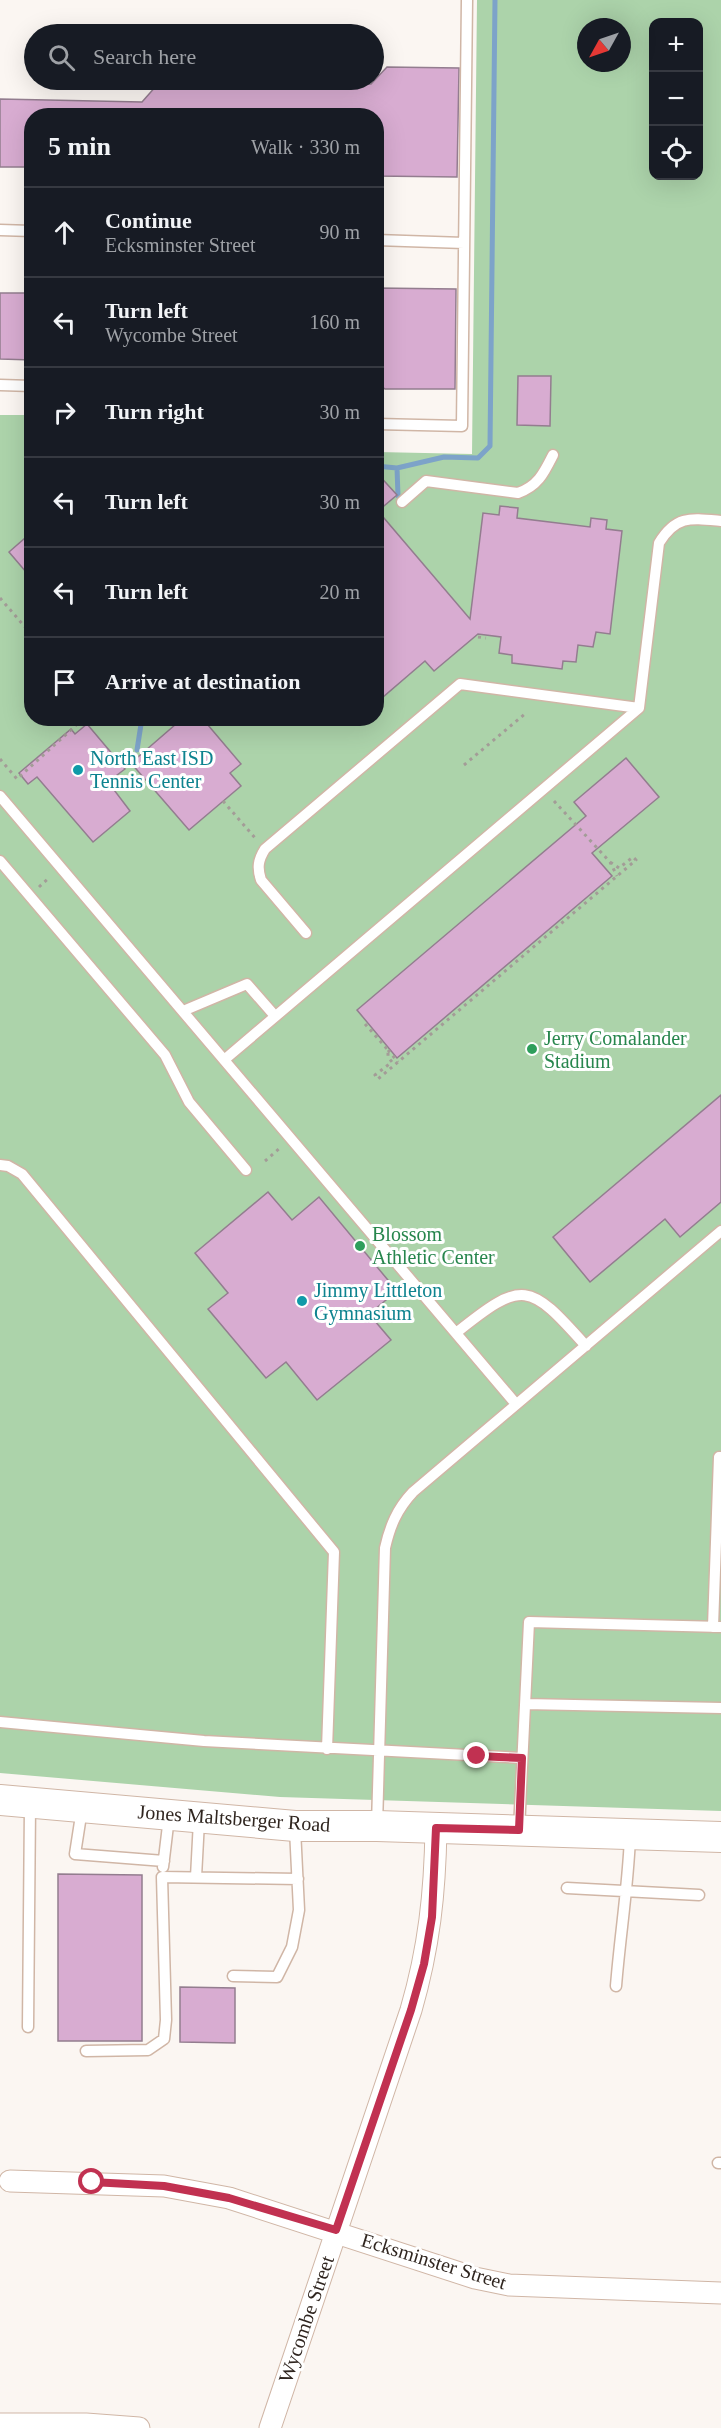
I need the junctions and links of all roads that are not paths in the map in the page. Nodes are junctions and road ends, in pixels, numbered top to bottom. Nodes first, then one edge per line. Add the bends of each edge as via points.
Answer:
1 (467, 0) edge
2 (0, 230) edge
3 (24, 231) edge
4 (384, 240) edge
5 (464, 243) junction
6 (0, 385) edge
7 (24, 386) edge
8 (384, 424) edge
9 (553, 455) dead end
10 (402, 502) dead end
11 (721, 521) edge
12 (639, 708) junction
13 (0, 796) edge
14 (0, 861) edge
15 (306, 933) dead end
16 (183, 1011) junction
17 (275, 1016) junction
18 (224, 1060) junction
19 (0, 1165) edge
20 (246, 1170) dead end
21 (721, 1231) edge
22 (456, 1333) junction
23 (586, 1346) junction
24 (516, 1404) junction
25 (721, 1457) edge
26 (717, 1627) edge
27 (525, 1704) junction
28 (721, 1708) edge
29 (0, 1722) edge
30 (327, 1749) junction
31 (380, 1752) junction
32 (522, 1758) junction
33 (0, 1800) edge
34 (30, 1802) junction
35 (82, 1806) junction
36 (169, 1813) junction
37 (199, 1816) junction
38 (295, 1826) junction
39 (377, 1826) junction
40 (436, 1828) junction
41 (519, 1830) junction
42 (630, 1834) junction
43 (721, 1837) edge
44 (164, 1861) junction
45 (162, 1877) junction
46 (196, 1877) junction
47 (298, 1879) junction
48 (567, 1888) dead end
49 (628, 1893) junction
50 (699, 1895) dead end
51 (233, 1976) dead end
52 (616, 1986) dead end
53 (28, 2027) dead end
54 (86, 2051) dead end
55 (10, 2181) dead end
56 (336, 2230) junction
57 (721, 2293) edge
58 (0, 2424) edge
59 (139, 2428) edge
60 (270, 2428) edge

1 - 5 lane
2 - 3 lane
4 - 5 lane
5 - 8 lane via 462,426
6 - 7 lane
9 - 10 lane via 531,489 518,493 426,481
11 - 12 lane via 680,521 660,543
12 - 15 lane via 460,684 259,858 261,880
12 - 17 lane
13 - 16 lane
14 - 20 lane via 165,1055 189,1102
16 - 17 lane via 247,984
16 - 18 lane
17 - 18 lane
18 - 22 lane
19 - 30 lane via 22,1174 334,1552
21 - 23 lane
22 - 23 lane via 493,1304 520,1293 531,1294 555,1311
22 - 24 lane
23 - 24 lane
24 - 31 lane via 413,1492 400,1506 390,1527 385,1548
25 - 26 lane
26 - 27 lane via 529,1622
27 - 28 lane
27 - 32 lane
29 - 30 lane
30 - 31 lane
31 - 32 lane
31 - 39 lane
32 - 41 lane
33 - 34 main road, Jones Maltsberger Road
34 - 35 main road, Jones Maltsberger Road
34 - 53 lane
35 - 36 main road, Jones Maltsberger Road
35 - 44 lane via 75,1854
36 - 37 main road, Jones Maltsberger Road
36 - 44 lane
37 - 38 main road, Jones Maltsberger Road
37 - 46 lane
38 - 39 main road, Jones Maltsberger Road
38 - 47 lane
39 - 40 main road, Jones Maltsberger Road
40 - 41 main road, Jones Maltsberger Road
40 - 56 street, Wycombe Street via 432,1917 424,1964
41 - 42 main road, Jones Maltsberger Road
42 - 43 main road, Jones Maltsberger Road
42 - 49 lane
44 - 45 lane
45 - 46 lane
45 - 54 lane via 164,2039 148,2050
46 - 47 lane
47 - 51 lane via 299,1910 292,1947 277,1977
48 - 49 lane
49 - 50 lane
49 - 52 lane via 622,1913
55 - 56 street, Ecksminster Street via 164,2186 229,2198
56 - 57 street, Ecksminster Street via 475,2278 509,2285
56 - 60 street, Wycombe Street
58 - 59 street

